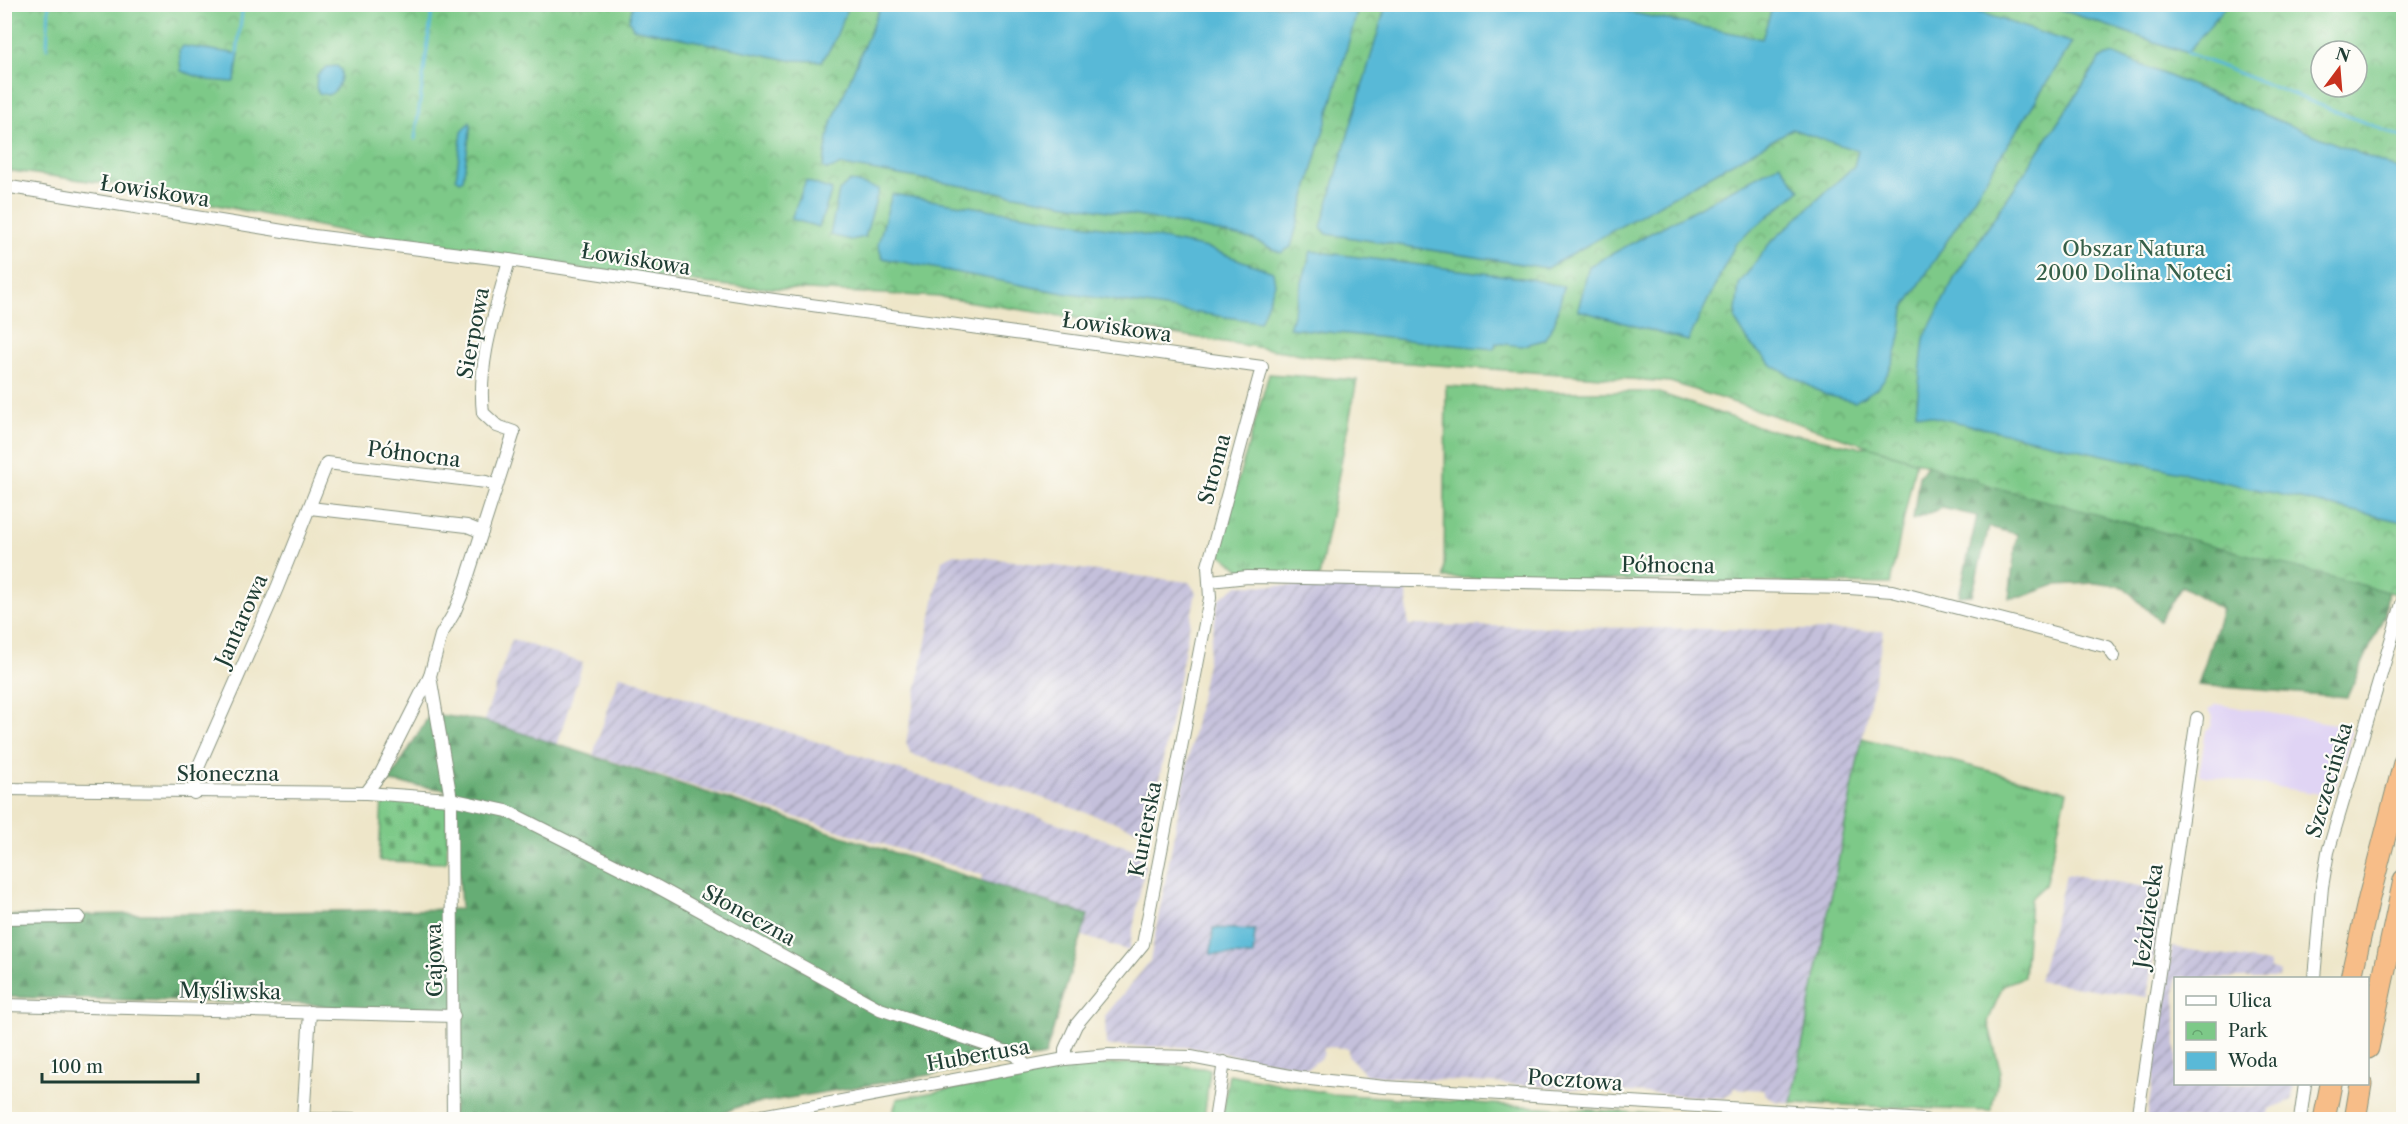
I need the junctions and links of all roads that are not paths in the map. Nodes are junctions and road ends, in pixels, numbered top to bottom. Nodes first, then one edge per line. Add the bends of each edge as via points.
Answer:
1 (4, 186) edge
2 (509, 260) junction
3 (1262, 367) joint
4 (327, 463) joint
5 (496, 486) junction
6 (310, 508) junction
7 (482, 532) junction
8 (1210, 581) junction
9 (2403, 597) edge
10 (2114, 656) dead end
11 (430, 676) junction
12 (2197, 718) dead end
13 (2403, 763) edge
14 (4, 789) edge
15 (194, 793) junction
16 (366, 793) junction
17 (451, 799) junction
18 (2403, 880) edge
19 (80, 917) dead end
20 (4, 918) edge
21 (2314, 977) edge
22 (2351, 977) edge
23 (4, 1005) edge
24 (310, 1012) junction
25 (454, 1016) junction
26 (2369, 1039) edge
27 (1065, 1059) junction
28 (1224, 1062) junction
29 (1026, 1066) junction
30 (2305, 1085) edge
31 (2331, 1085) edge
32 (2361, 1085) edge
33 (303, 1119) edge
34 (354, 1119) edge
35 (453, 1119) edge
36 (740, 1119) edge
37 (1215, 1119) edge
38 (1925, 1119) edge
39 (2137, 1119) edge
40 (2300, 1119) edge
41 (2324, 1119) edge
42 (2355, 1119) edge

1 - 2 street, Łowiskowa via 314,236
2 - 3 street, Łowiskowa
2 - 5 street, Sierpowa via 482,376 483,414 497,426 514,432
3 - 8 street, Stroma via 1208,566
4 - 5 street, Północna
4 - 6 street, Jantarowa
5 - 7 street
6 - 7 street via 467,526
6 - 15 street, Jantarowa via 197,770
7 - 11 street via 462,594 441,635
8 - 10 street, Północna via 1248,577 1892,591 2108,647
8 - 27 street, Kurierska via 1210,598 1143,944 1076,1024
9 - 21 street, Szczecińska via 2328,852
11 - 16 street via 381,773
11 - 17 street
12 - 39 street, Jeździecka
13 - 22 highway
14 - 15 street, Słoneczna
15 - 16 street, Słoneczna
16 - 17 street, Słoneczna
17 - 25 street, Gajowa
17 - 29 street, Słoneczna via 517,815 654,885 879,1009 1016,1055
18 - 26 highway
19 - 20 street
23 - 24 street, Myśliwska
24 - 25 street, Myśliwska
24 - 33 street
25 - 35 street, Gajowa
27 - 28 street, Hubertusa via 1146,1055
27 - 29 street, Hubertusa
28 - 37 street
28 - 38 street, Pocztowa via 1311,1079 1385,1087
29 - 36 street, Hubertusa
30 - 40 street
31 - 41 highway
32 - 42 highway
33 - 34 street

